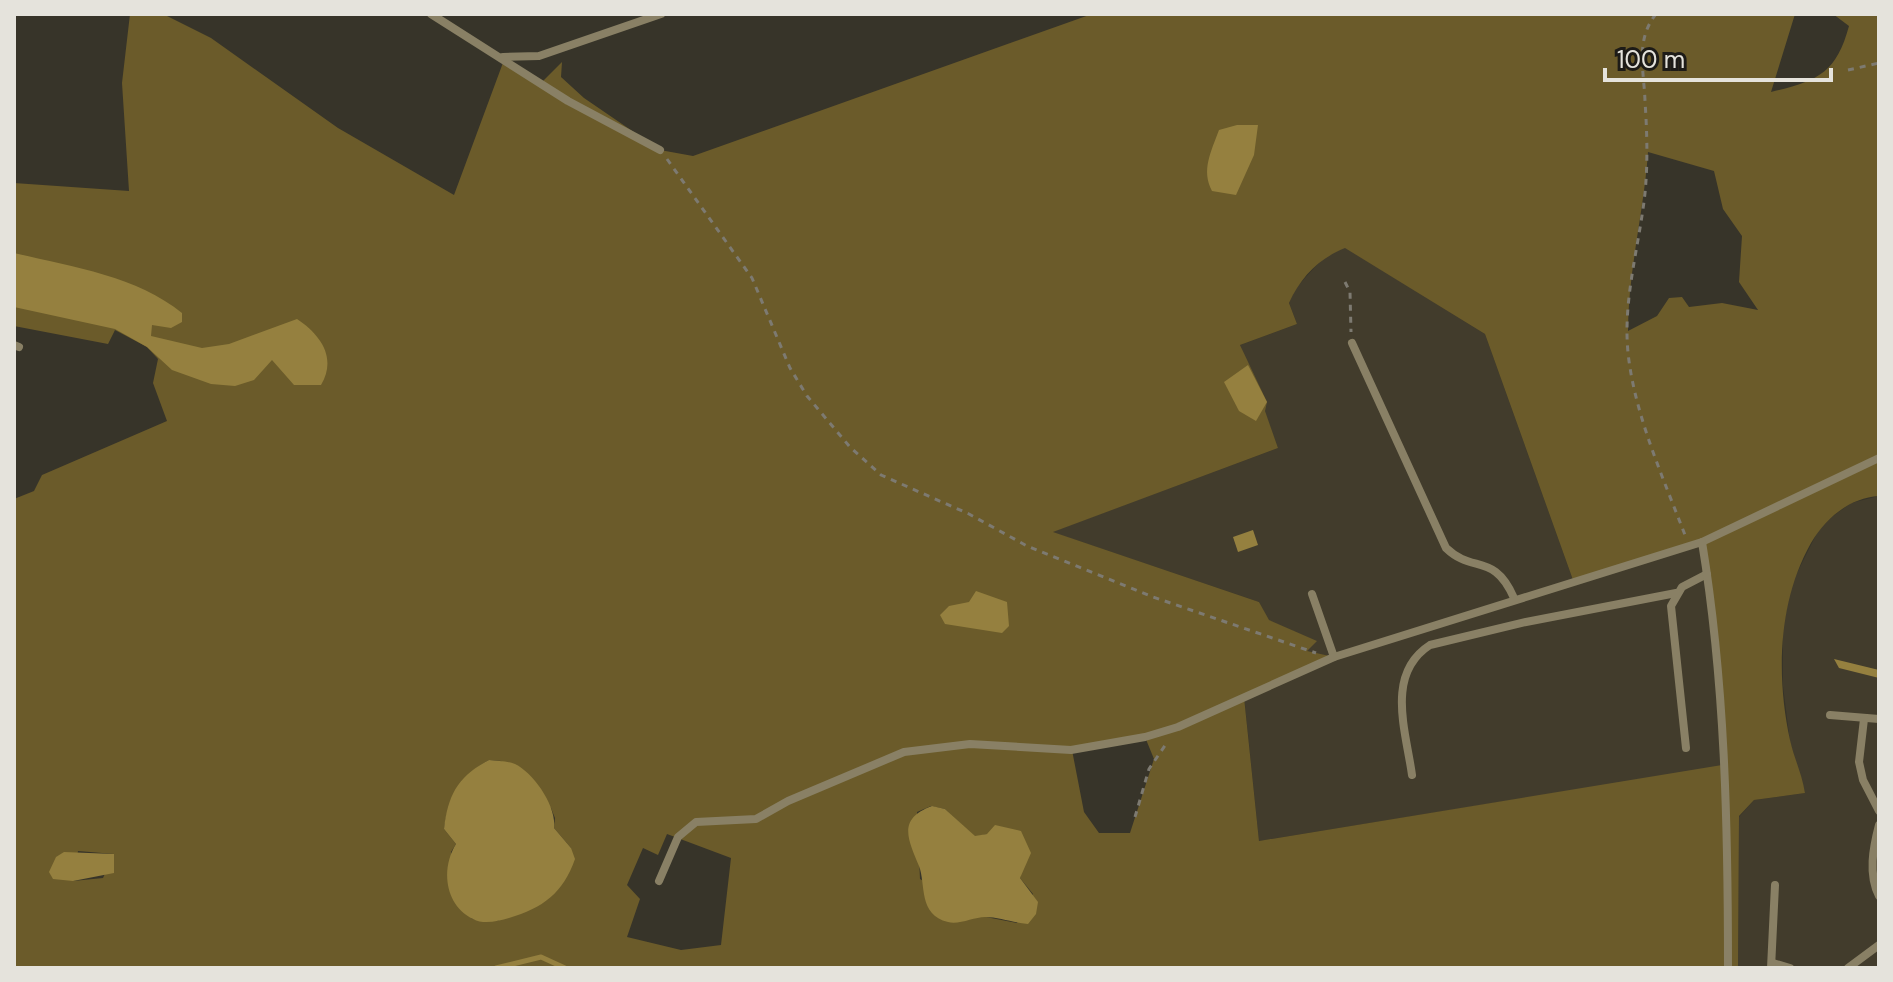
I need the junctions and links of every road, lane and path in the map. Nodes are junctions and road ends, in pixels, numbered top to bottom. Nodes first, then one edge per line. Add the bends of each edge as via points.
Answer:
1 (431, 14) edge
2 (661, 14) edge
3 (1656, 14) edge
4 (495, 55) junction
5 (1879, 63) edge
6 (1848, 70) dead end
7 (660, 150) joint
8 (1345, 282) dead end
9 (1352, 343) joint
10 (1879, 458) edge
11 (1702, 542) junction
12 (1689, 546) junction
13 (1707, 574) junction
14 (1676, 593) junction
15 (1312, 594) dead end
16 (1514, 598) junction
17 (1334, 657) junction
18 (1830, 715) dead end
19 (1864, 719) junction
20 (1879, 719) edge
21 (1178, 727) junction
22 (1686, 748) dead end
23 (1412, 775) dead end
24 (1879, 811) edge
25 (1135, 817) dead end
26 (1879, 825) edge
27 (659, 881) dead end
28 (1775, 885) dead end
29 (1879, 896) edge
30 (1879, 945) edge
31 (1772, 966) edge
32 (1728, 968) edge
33 (1790, 968) edge
34 (1848, 968) edge

1 - 4 lane
2 - 4 lane via 539,56
3 - 12 path via 1647,26 1642,50 1648,151 1628,299 1628,359
4 - 7 lane
5 - 6 path
7 - 17 path via 752,278 807,396 881,475 1027,546 1153,597
8 - 9 path
9 - 16 lane via 1446,548 1502,574
10 - 11 lane
11 - 12 lane
11 - 13 lane
12 - 16 lane
13 - 14 lane
13 - 32 lane via 1726,815
14 - 22 lane via 1672,619
14 - 23 lane via 1526,622 1422,650 1406,668 1401,684
15 - 17 lane
16 - 17 lane
17 - 21 lane
18 - 19 lane
19 - 20 lane
19 - 24 lane via 1859,762
21 - 25 path via 1149,769
21 - 27 lane via 1071,750 970,744 904,752 756,819 696,822 678,837
26 - 29 lane via 1872,861
28 - 31 lane
30 - 34 lane
31 - 33 lane

